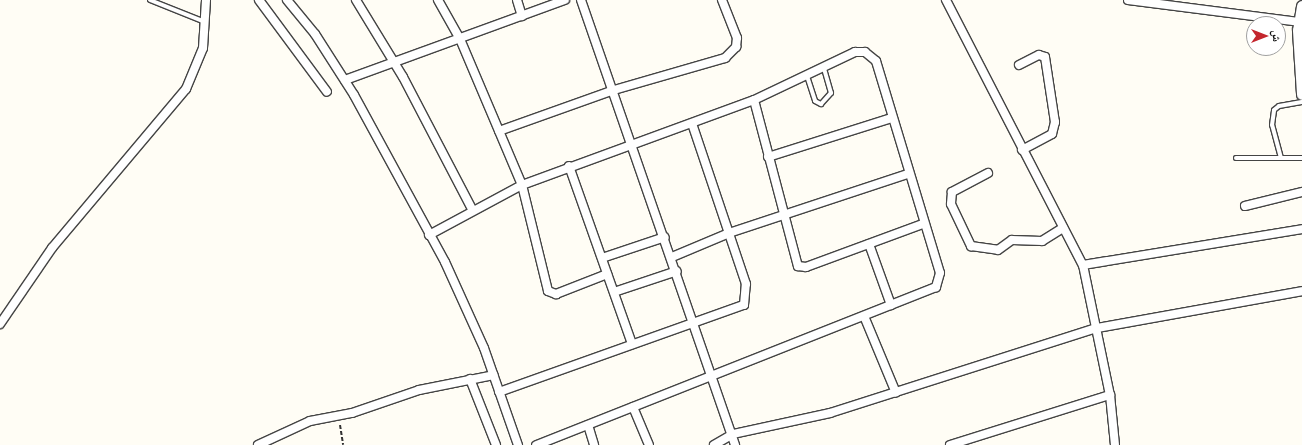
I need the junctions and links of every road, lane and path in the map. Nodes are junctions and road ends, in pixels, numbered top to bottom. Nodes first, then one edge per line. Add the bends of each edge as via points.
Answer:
1 (150, 0) edge
2 (206, 0) edge
3 (259, 0) edge
4 (287, 0) edge
5 (356, 0) edge
6 (438, 0) edge
7 (517, 0) edge
8 (565, 0) edge
9 (581, 0) edge
10 (722, 0) edge
11 (946, 0) edge
12 (1128, 0) edge
13 (1302, 6) edge
14 (522, 16) junction
15 (207, 23) junction
16 (1300, 27) edge
17 (460, 39) junction
18 (393, 62) junction
19 (1019, 65) dead end
20 (824, 68) junction
21 (807, 76) junction
22 (345, 80) junction
23 (614, 90) junction
24 (327, 92) dead end
25 (1302, 94) edge
26 (754, 100) junction
27 (1302, 102) edge
28 (892, 118) junction
29 (692, 124) junction
30 (499, 131) junction
31 (633, 145) junction
32 (1022, 150) junction
33 (768, 157) junction
34 (1236, 158) dead end
35 (1281, 158) junction
36 (1302, 158) edge
37 (570, 166) junction
38 (988, 172) dead end
39 (907, 174) junction
40 (522, 185) junction
41 (1302, 192) edge
42 (1245, 206) dead end
43 (472, 209) junction
44 (783, 215) junction
45 (923, 224) junction
46 (1063, 228) junction
47 (1302, 229) edge
48 (729, 233) junction
49 (429, 235) junction
50 (665, 237) junction
51 (869, 244) junction
52 (672, 257) junction
53 (602, 258) junction
54 (1083, 265) junction
55 (677, 270) junction
56 (607, 274) junction
57 (1302, 291) edge
58 (614, 292) junction
59 (891, 305) junction
60 (864, 316) junction
61 (696, 322) junction
62 (0, 324) edge
63 (1097, 328) junction
64 (632, 344) junction
65 (494, 375) junction
66 (710, 376) junction
67 (470, 380) junction
68 (499, 392) junction
69 (896, 393) junction
70 (1110, 395) junction
71 (633, 407) junction
72 (341, 415) junction
73 (588, 425) junction
74 (733, 434) junction
75 (258, 445) edge
76 (343, 445) edge
77 (496, 445) edge
78 (518, 445) edge
79 (536, 445) edge
80 (594, 445) edge
81 (650, 445) edge
82 (714, 445) edge
83 (735, 445) edge
84 (950, 445) edge
85 (1115, 445) edge

1 - 15 lane
2 - 15 street
3 - 24 street
4 - 22 street
5 - 18 street
6 - 17 street
7 - 14 street
8 - 14 street
9 - 23 street
10 - 23 street via 737,38 731,53
11 - 32 street
12 - 16 street
13 - 16 street
14 - 17 street
15 - 62 street via 199,62 186,89 57,242
16 - 25 street
17 - 18 street
17 - 30 street
18 - 22 street
18 - 43 street
19 - 32 street via 1039,55 1045,57 1055,122 1052,134
20 - 21 street
20 - 21 lane via 831,93 821,104 815,101
20 - 28 street via 856,52 870,54 876,61
21 - 26 street
22 - 49 street
23 - 30 street
23 - 31 street
26 - 29 street
26 - 33 street
27 - 35 lane via 1279,106 1274,110 1272,125
28 - 33 street
28 - 39 street
29 - 31 street
29 - 48 street
30 - 40 street
31 - 37 street
31 - 50 street
32 - 46 street
33 - 44 street
34 - 35 lane
35 - 36 lane
37 - 40 street
37 - 53 street
38 - 46 street via 952,192 951,204 971,246 998,250 1012,240 1042,240
39 - 44 street
39 - 45 street
40 - 43 street
40 - 56 street via 548,291 556,294
41 - 42 street
43 - 49 street
44 - 48 street
44 - 51 street via 796,261 801,267
45 - 51 street
45 - 59 street via 940,280 933,289
46 - 54 street
47 - 54 street
48 - 52 street
48 - 61 street via 746,284 746,301 739,308
49 - 65 street via 469,312
50 - 52 street
50 - 53 street
51 - 59 street
52 - 55 street
53 - 56 street
54 - 63 street
55 - 58 street
55 - 61 street
56 - 58 street
57 - 63 street
58 - 64 street
59 - 60 street
60 - 66 street
60 - 69 street
61 - 64 street
61 - 66 street
63 - 69 street
63 - 70 street
64 - 68 street
65 - 67 street
65 - 68 street
66 - 71 street
66 - 74 street
67 - 72 street via 404,394
67 - 77 street
68 - 78 street
69 - 74 street via 830,413
70 - 84 street
70 - 85 street
71 - 73 street
71 - 81 street
72 - 75 street via 301,424
72 - 76 path
73 - 79 street
73 - 80 street
74 - 82 street
74 - 83 street

